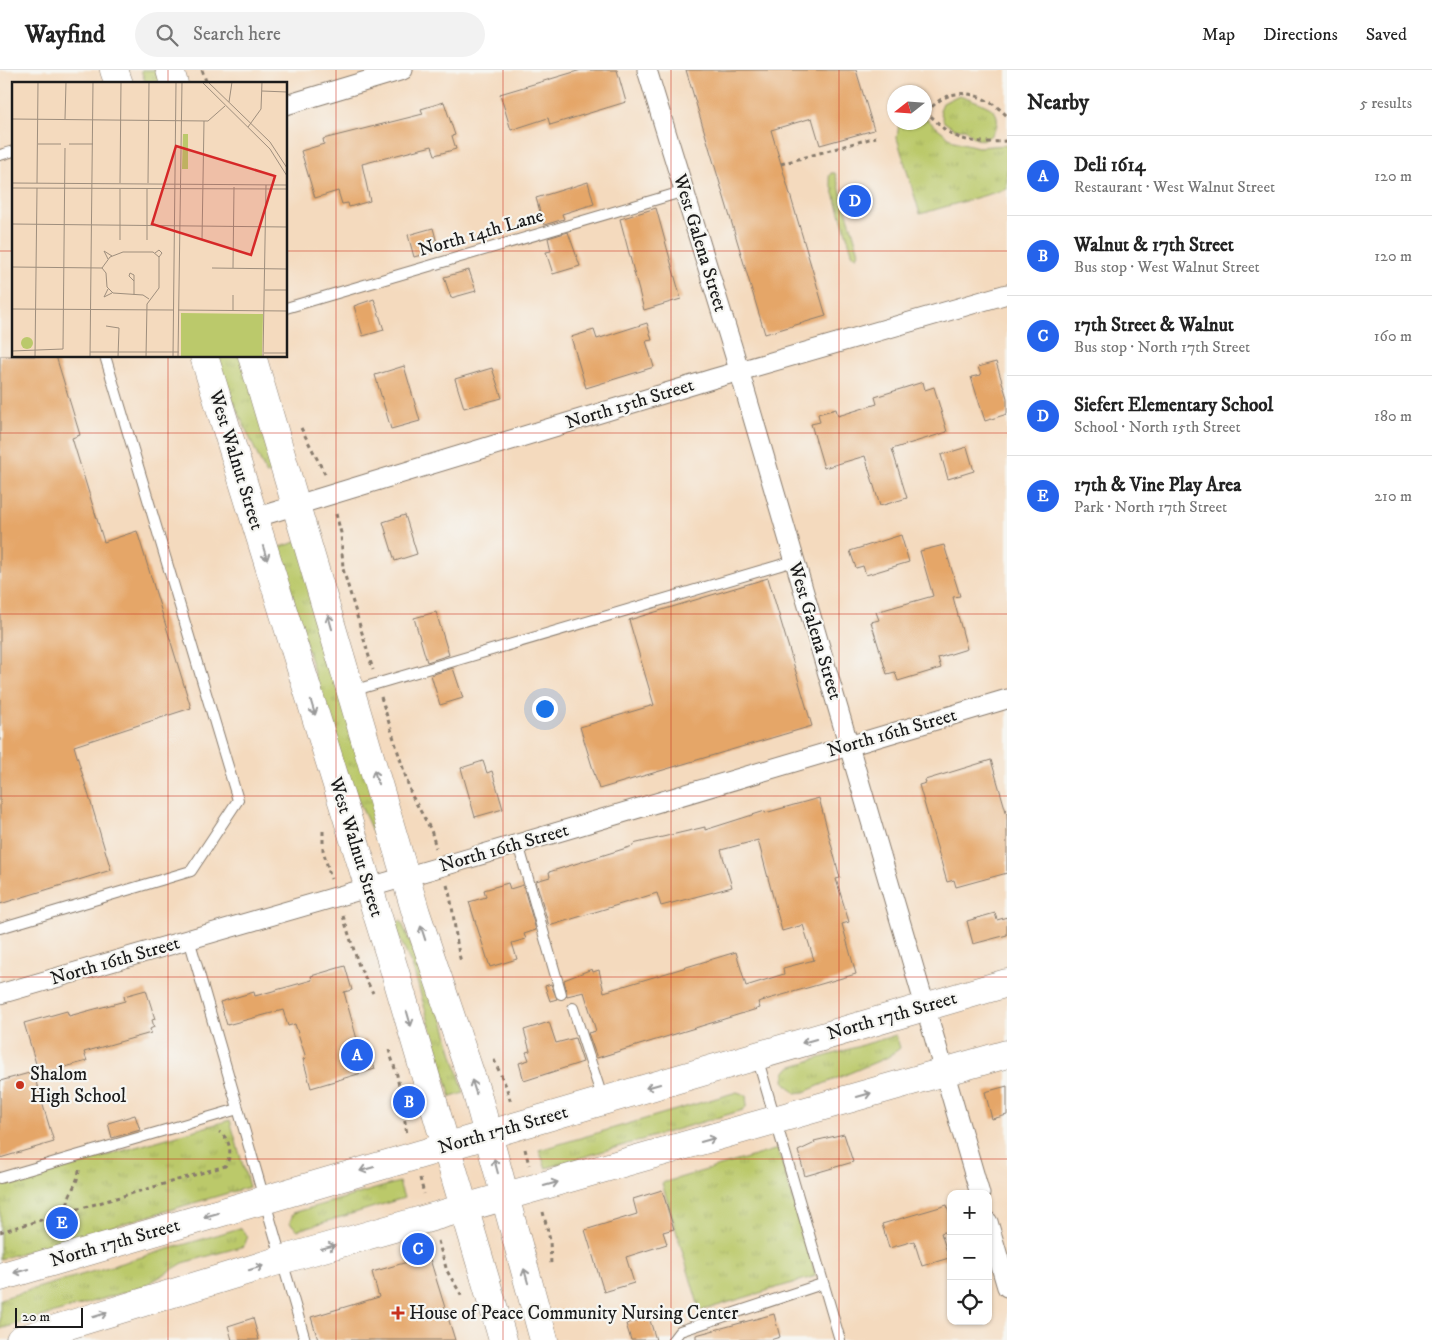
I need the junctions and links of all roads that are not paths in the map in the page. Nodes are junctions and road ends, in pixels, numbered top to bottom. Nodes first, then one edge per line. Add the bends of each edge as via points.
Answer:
1 (403, 70) edge
2 (647, 70) edge
3 (288, 104) edge
4 (685, 191) junction
5 (1007, 294) edge
6 (288, 307) edge
7 (106, 358) edge
8 (205, 358) edge
9 (253, 358) edge
10 (739, 372) junction
11 (296, 505) junction
12 (254, 518) junction
13 (794, 561) junction
14 (351, 691) junction
15 (1007, 699) edge
16 (850, 746) junction
17 (518, 844) junction
18 (406, 876) junction
19 (369, 887) junction
20 (0, 928) edge
21 (189, 939) junction
22 (1007, 983) edge
23 (0, 994) edge
24 (561, 994) dead end
25 (926, 1007) junction
26 (573, 1008) dead end
27 (1007, 1054) edge
28 (756, 1056) junction
29 (945, 1072) junction
30 (603, 1101) junction
31 (238, 1109) junction
32 (776, 1121) junction
33 (487, 1134) junction
34 (445, 1146) junction
35 (0, 1178) edge
36 (979, 1190) edge
37 (504, 1197) junction
38 (263, 1200) junction
39 (464, 1209) junction
40 (992, 1235) edge
41 (281, 1260) junction
42 (0, 1277) edge
43 (822, 1284) junction
44 (1007, 1287) edge
45 (20, 1340) edge
46 (305, 1340) edge
47 (503, 1340) edge
48 (544, 1340) edge
49 (673, 1340) edge
50 (840, 1340) edge

1 - 3 street
2 - 4 street, West Galena Street
4 - 6 lane, North 14th Lane
4 - 10 street, West Galena Street
5 - 10 street, North 15th Street
7 - 20 lane via 238,800 191,871
8 - 12 main road, West Walnut Street
9 - 11 main road, West Walnut Street
10 - 11 street, North 15th Street
10 - 13 street, West Galena Street
11 - 12 street, North 15th Street
14 -> 11 main road, West Walnut Street
12 -> 19 main road, West Walnut Street
13 - 14 lane
13 - 16 street, West Galena Street
18 -> 14 main road, West Walnut Street
15 - 16 street, North 16th Street
16 - 17 street, North 16th Street
16 - 25 street, West Galena Street
17 - 18 street, North 16th Street
17 - 24 lane
18 - 19 street, North 16th Street
33 -> 18 main road, West Walnut Street
19 - 21 street, North 16th Street
19 -> 34 main road, West Walnut Street
21 - 23 street, North 16th Street
21 - 31 lane
22 - 25 main road, North 17th Street
25 -> 28 main road, North 17th Street
25 - 29 street, West Galena Street
26 - 30 lane
27 - 29 main road
28 -> 30 main road, North 17th Street
28 - 32 lane
32 -> 29 main road
29 - 36 street, West Galena Street
30 - 33 main road, North 17th Street
31 - 35 lane
31 - 38 lane
37 -> 32 main road
32 - 43 lane
33 - 34 main road, North 17th Street
37 -> 33 main road, West Walnut Street
34 -> 38 main road, North 17th Street
34 - 39 main road, West Walnut Street
37 - 39 main road
48 -> 37 main road, West Walnut Street
38 - 41 lane
38 -> 42 main road, North 17th Street
41 -> 39 main road
39 - 47 main road, West Walnut Street
40 - 44 street
45 -> 41 main road
41 - 46 lane
43 - 49 lane via 680,1331
43 - 50 lane

